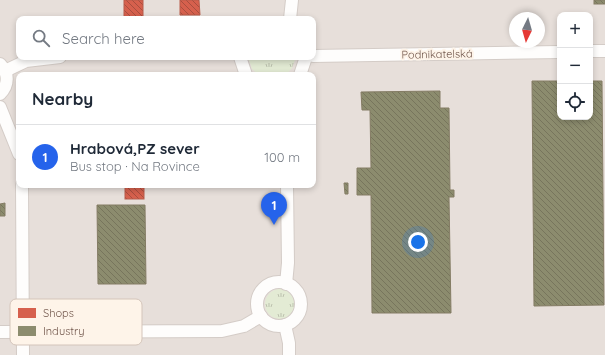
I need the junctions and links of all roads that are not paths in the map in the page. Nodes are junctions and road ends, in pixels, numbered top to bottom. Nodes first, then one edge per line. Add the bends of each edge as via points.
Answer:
1 (292, 0) edge
2 (290, 16) edge
3 (593, 51) edge
4 (605, 51) edge
5 (557, 52) edge
6 (316, 56) edge
7 (34, 60) edge
8 (241, 60) edge
9 (305, 60) edge
10 (3, 67) edge
11 (245, 72) edge
12 (301, 72) edge
13 (0, 94) edge
14 (0, 107) edge
15 (16, 147) edge
16 (22, 188) edge
17 (287, 188) edge
18 (286, 284) junction
19 (23, 299) edge
20 (261, 316) junction
21 (285, 325) junction
22 (142, 331) edge
23 (289, 355) edge

1 - 2 street
3 - 4 street
5 - 6 street, Podnikatelská
7 - 10 street
8 - 11 street
9 - 12 street
10 - 13 street via 7,83
14 - 15 street
16 - 19 street
17 - 18 street
18 - 20 street via 272,284 261,292 258,304
18 - 21 street via 297,291 301,305 296,318
20 - 21 street via 272,325
20 - 22 street via 244,326 222,331
21 - 23 street

